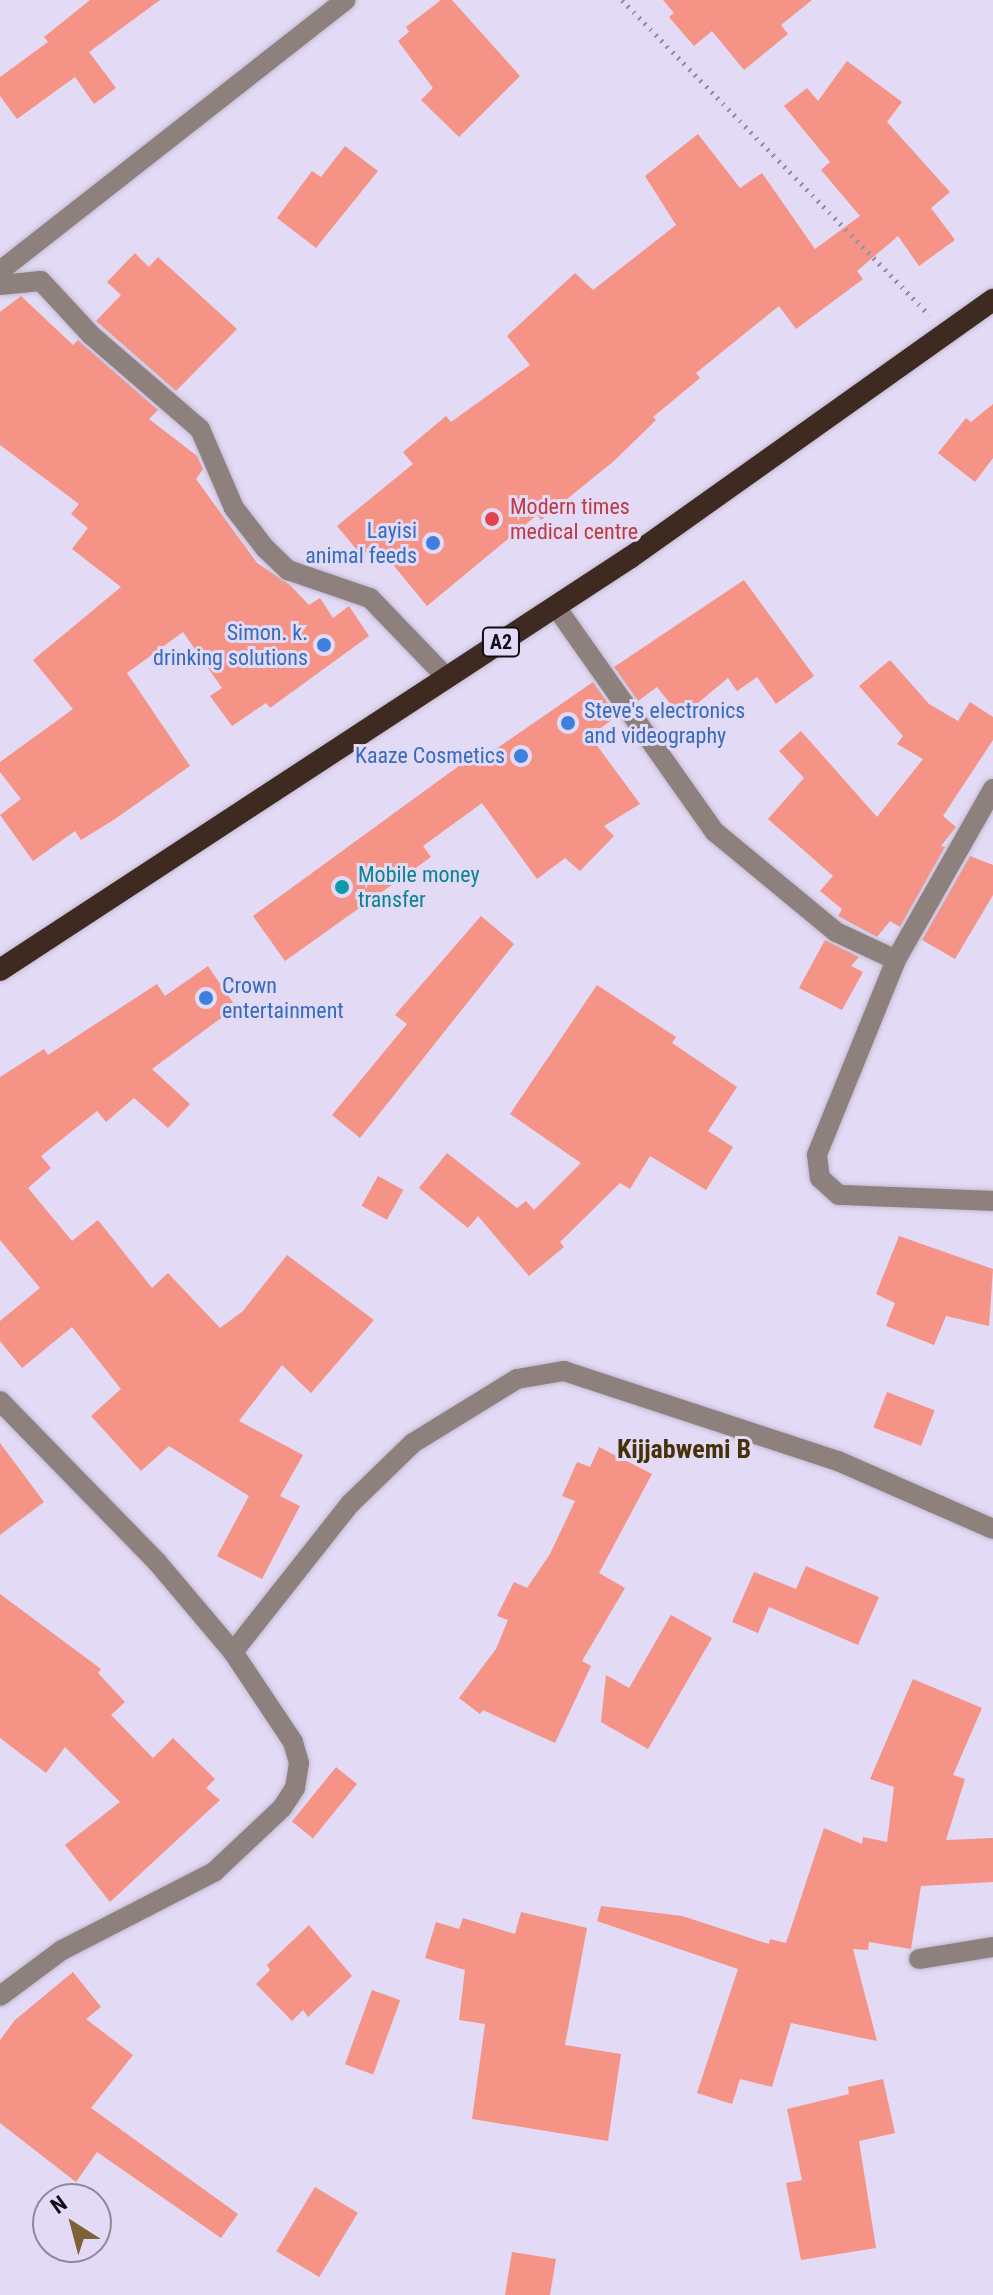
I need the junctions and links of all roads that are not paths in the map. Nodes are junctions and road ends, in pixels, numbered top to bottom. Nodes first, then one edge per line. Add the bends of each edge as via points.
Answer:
1 (332, 4) edge
2 (0, 271) edge
3 (0, 285) edge
4 (993, 300) edge
5 (556, 607) junction
6 (446, 677) junction
7 (993, 789) edge
8 (896, 960) junction
9 (0, 970) edge
10 (993, 1201) edge
11 (0, 1401) edge
12 (993, 1529) edge
13 (233, 1652) junction
14 (993, 1947) edge
15 (919, 1959) dead end
16 (0, 1996) edge

1 - 2 street
3 - 6 street via 41,281 91,335 200,429 234,508 265,548 288,570 370,598
4 - 5 highway, A2
5 - 6 highway, A2
5 - 8 street via 715,832 836,932
6 - 9 highway, A2
7 - 8 street
8 - 10 street via 817,1155 820,1178 839,1195
11 - 13 street via 157,1562
12 - 13 street via 838,1461 651,1396 564,1371 532,1376 478,1399 413,1443 350,1504
13 - 16 street via 293,1742 299,1763 295,1788 282,1808 214,1872 52,1956
14 - 15 street

